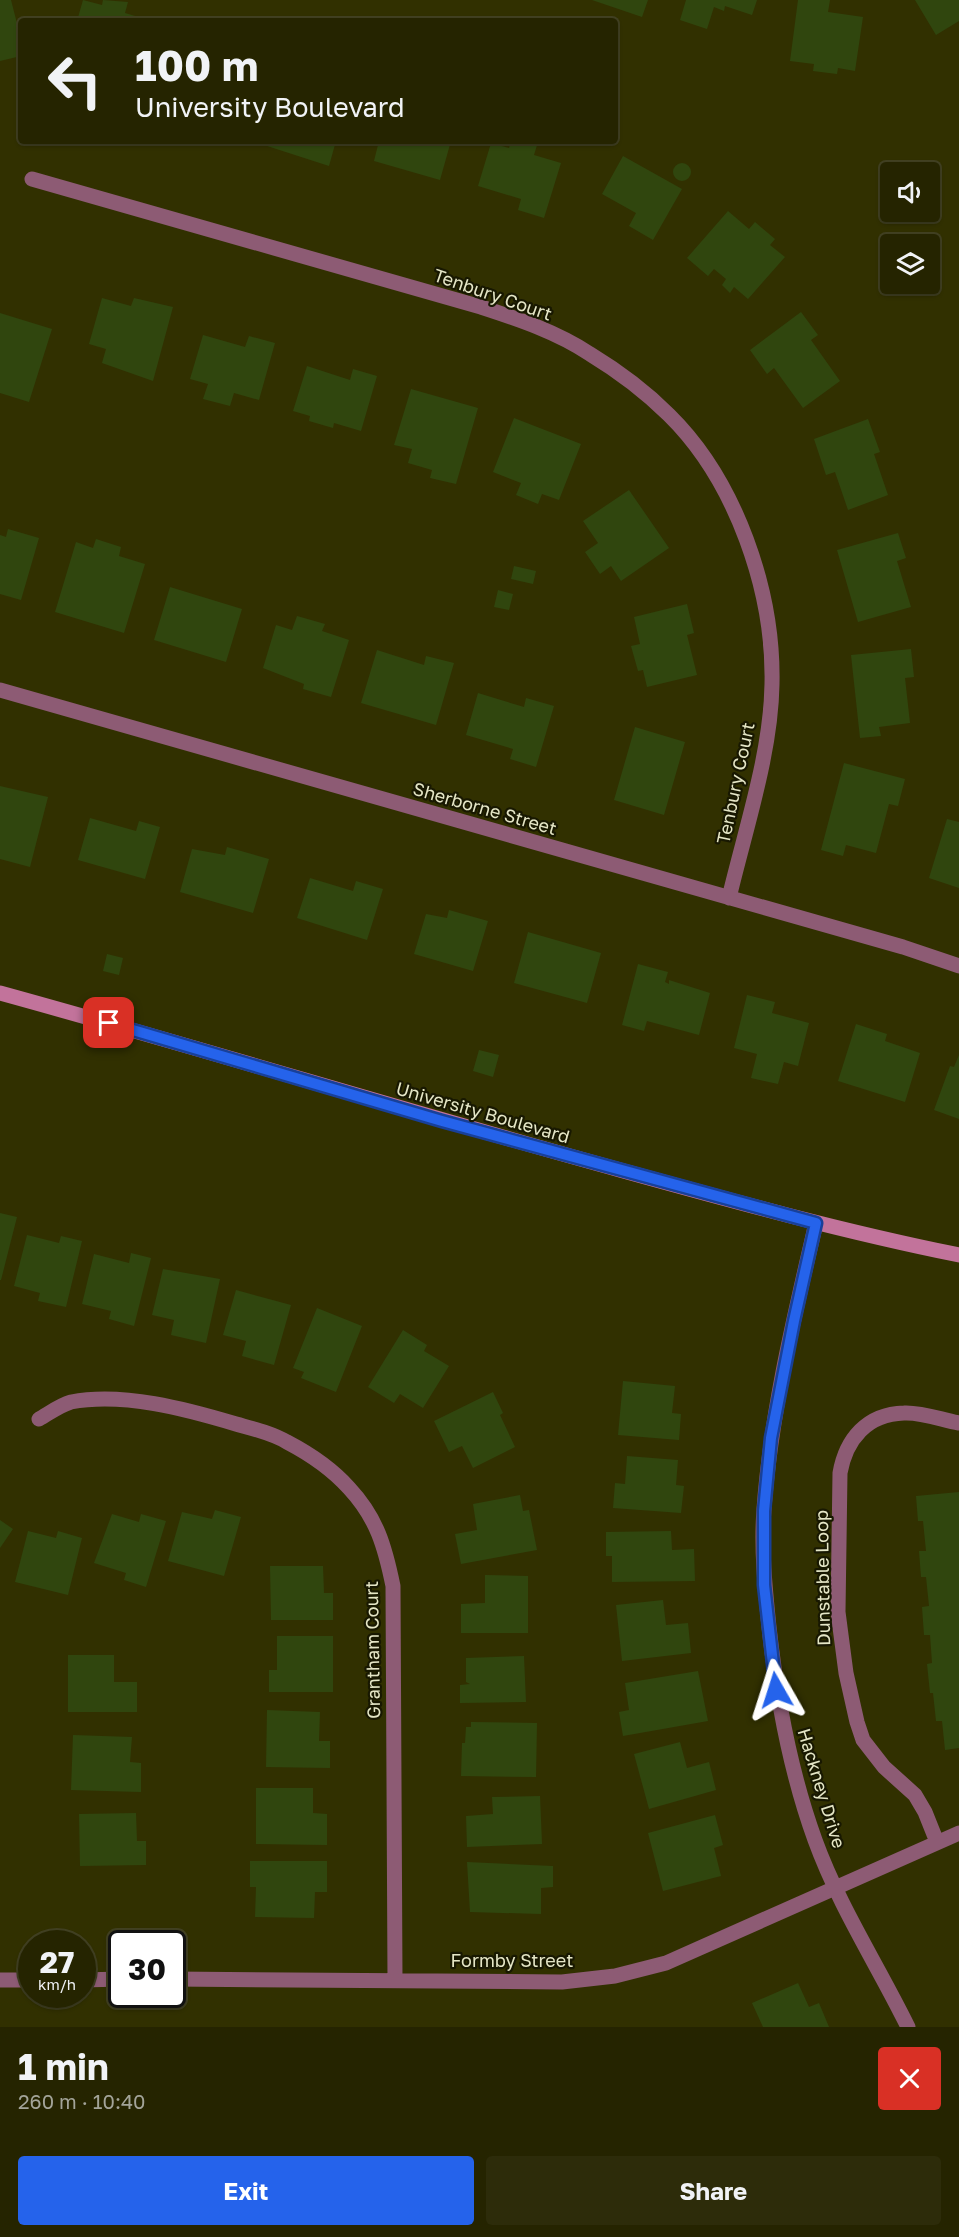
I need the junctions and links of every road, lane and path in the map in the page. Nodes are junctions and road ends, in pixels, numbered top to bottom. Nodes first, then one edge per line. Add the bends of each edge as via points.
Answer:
1 (32, 179) dead end
2 (0, 690) edge
3 (729, 898) junction
4 (959, 966) edge
5 (0, 993) edge
6 (816, 1223) junction
7 (959, 1256) edge
8 (39, 1419) dead end
9 (959, 1423) edge
10 (959, 1833) edge
11 (937, 1842) junction
12 (835, 1889) junction
13 (186, 1979) edge
14 (0, 1980) edge
15 (18, 1980) edge
16 (395, 1980) junction
17 (908, 2027) edge

1 - 3 street, Tenbury Court via 525,322 588,352 670,416 703,456 730,501 750,550 771,643 767,738
2 - 3 street, Sherborne Street
3 - 4 street, Sherborne Street
5 - 6 street, University Boulevard via 442,1121
6 - 7 street, University Boulevard
6 - 12 street, Hackney Drive via 771,1438 764,1511 764,1585 776,1690 792,1766
8 - 16 street, Grantham Court via 69,1402 108,1399 192,1411 243,1426 286,1441 320,1462 349,1488 374,1519 393,1586
9 - 11 street, Dunstable Loop via 906,1413 885,1415 865,1425 853,1437 840,1473 838,1612 857,1722 864,1740 884,1767 915,1795
10 - 11 street, Formby Street
11 - 12 street, Formby Street
12 - 16 street, Formby Street via 666,1963 615,1976 562,1982
12 - 17 street, Hackney Drive
13 - 16 street, Formby Street
14 - 15 street

